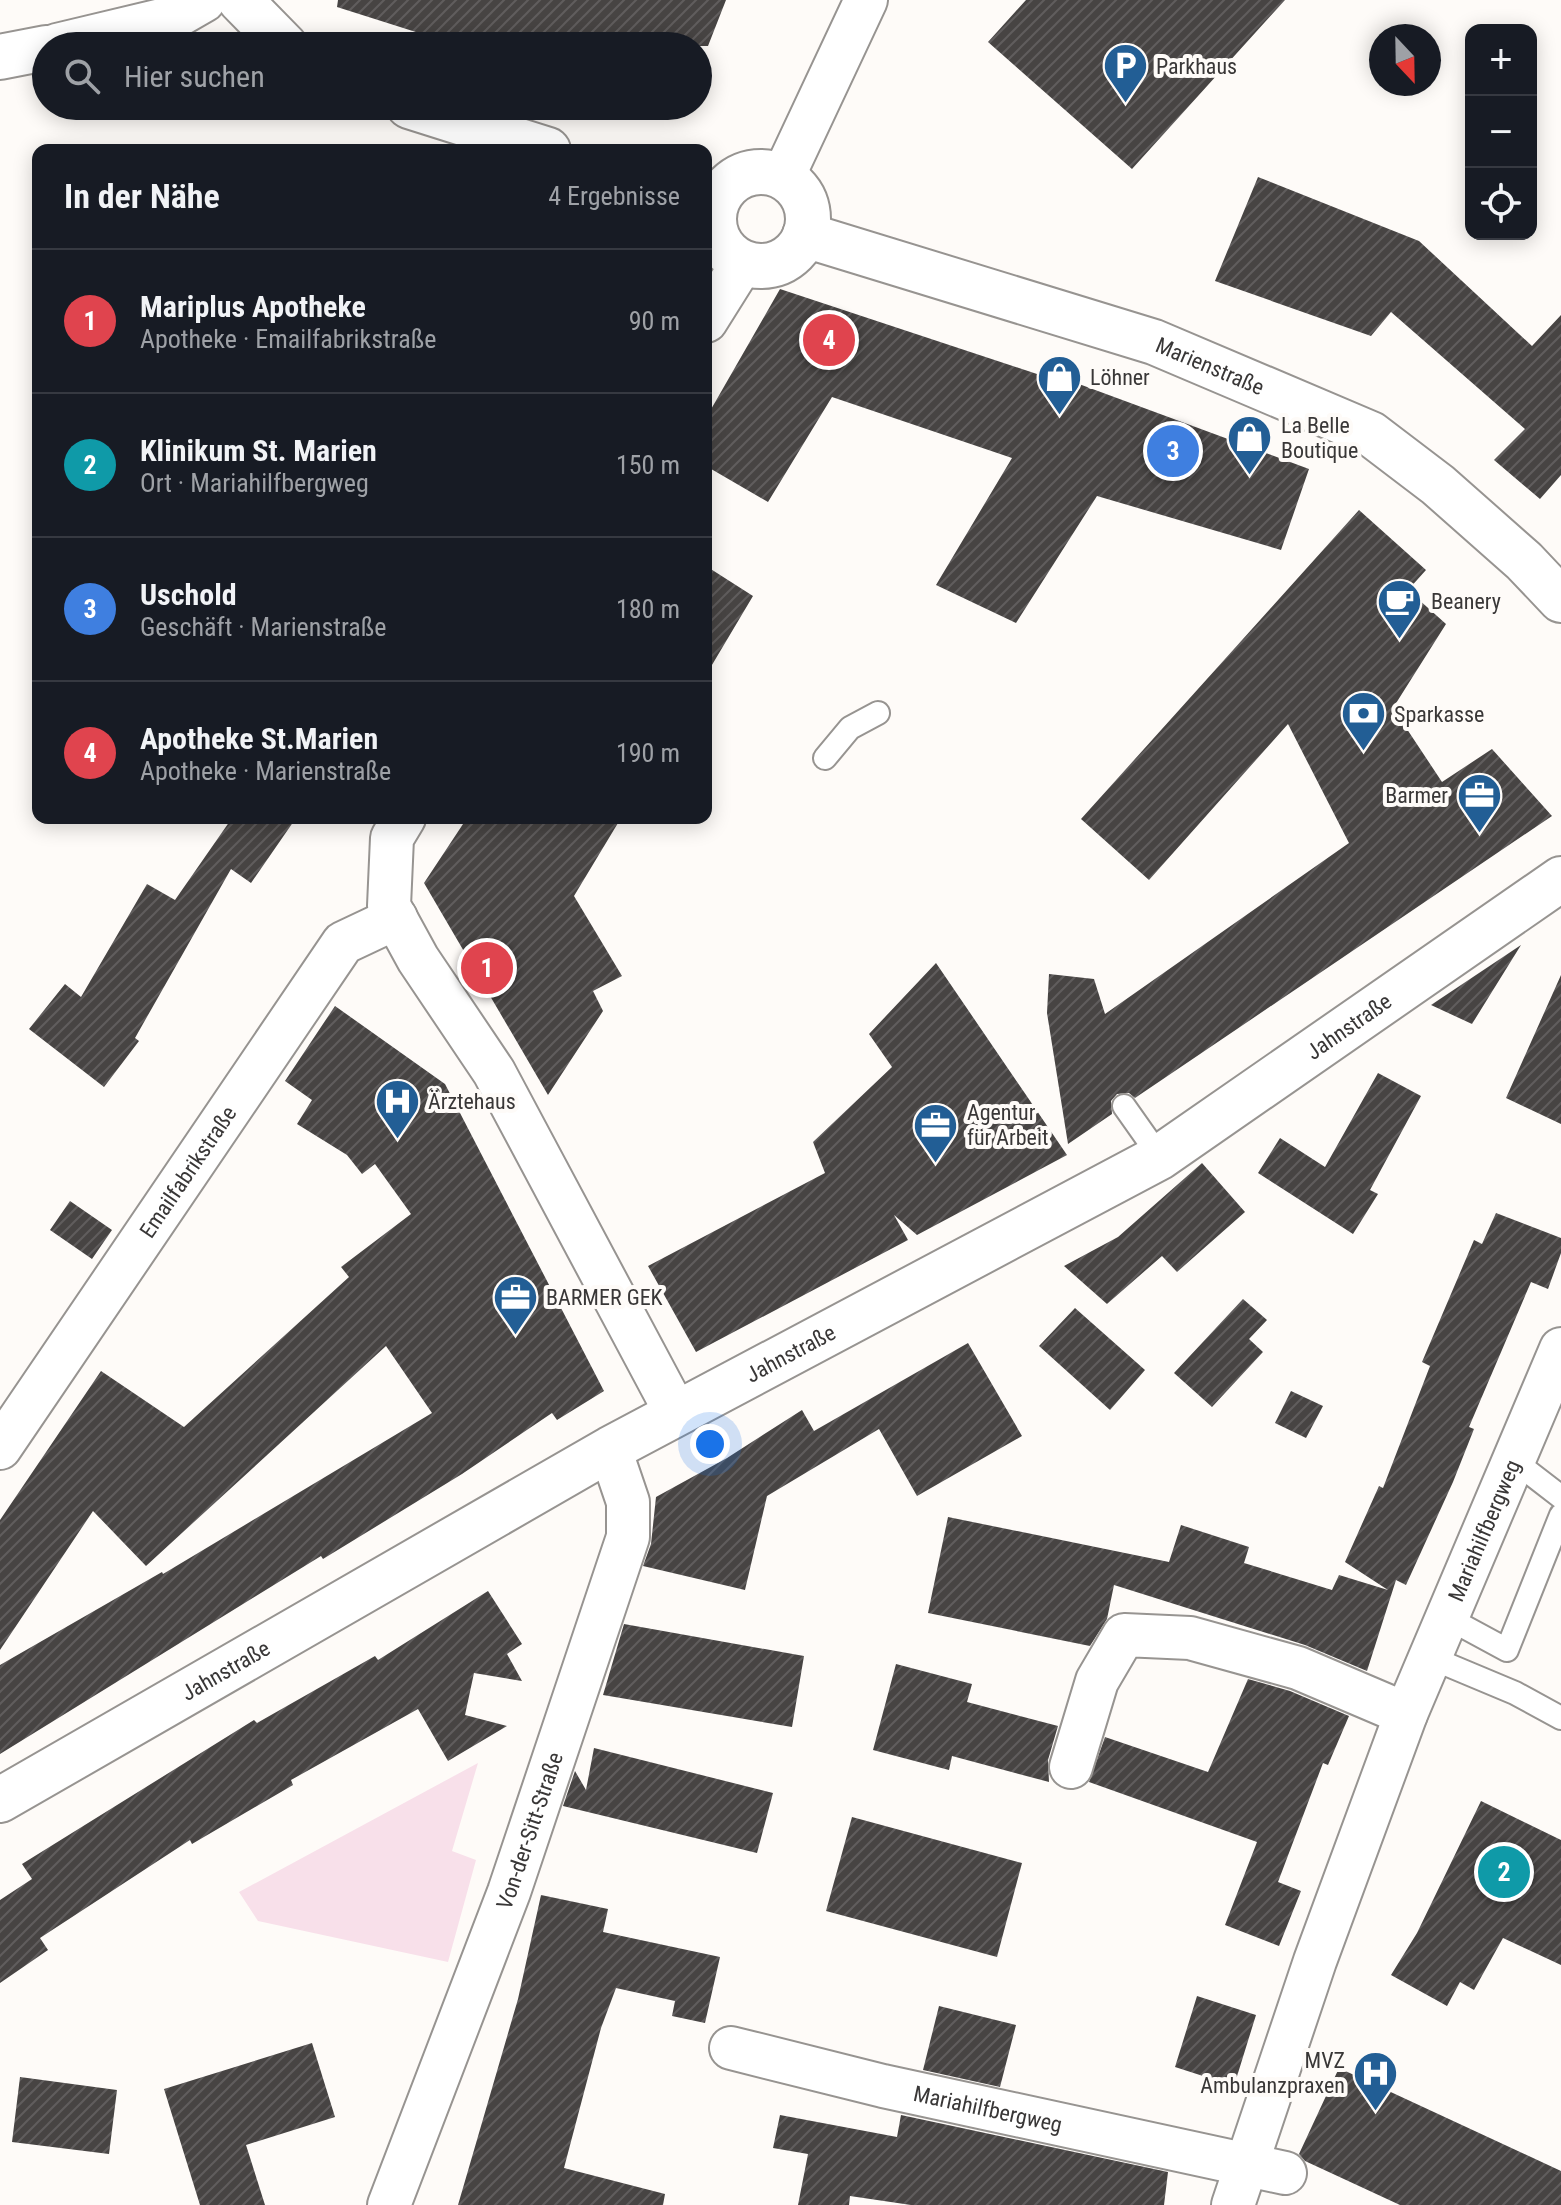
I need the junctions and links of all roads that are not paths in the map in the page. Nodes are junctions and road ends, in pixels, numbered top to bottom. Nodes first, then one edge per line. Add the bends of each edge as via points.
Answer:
1 (203, 0) edge
2 (240, 0) edge
3 (866, 0) edge
4 (116, 32) edge
5 (271, 32) edge
6 (453, 120) edge
7 (529, 144) edge
8 (783, 177) junction
9 (712, 201) edge
10 (712, 208) edge
11 (805, 235) junction
12 (743, 262) junction
13 (712, 311) edge
14 (1561, 600) edge
15 (878, 713) dead end
16 (825, 758) dead end
17 (400, 824) edge
18 (1561, 879) edge
19 (396, 918) junction
20 (1124, 1106) dead end
21 (1160, 1157) junction
22 (1561, 1349) edge
23 (676, 1413) junction
24 (0, 1448) edge
25 (610, 1449) junction
26 (1513, 1460) junction
27 (1561, 1497) edge
28 (1561, 1515) edge
29 (1446, 1617) junction
30 (1429, 1657) junction
31 (1406, 1714) junction
32 (1561, 1718) edge
33 (1071, 1767) dead end
34 (0, 1800) edge
35 (731, 2048) dead end
36 (1245, 2164) junction
37 (1285, 2173) dead end
38 (389, 2205) edge
39 (1233, 2205) edge

1 - 4 street via 170,19
2 - 5 street
3 - 8 street
6 - 7 street
8 - 9 street via 768,172 737,179
8 - 11 street via 803,196
10 - 12 street via 716,232
11 - 12 street via 787,258 773,264
11 - 14 street, Marienstraße via 1154,342 1371,434 1459,504
12 - 13 street
15 - 16 lane via 850,728
17 - 19 street via 392,838 389,906
18 - 21 street, Jahnstraße
19 - 23 street via 494,1072
19 - 24 street, Emailfabrikstraße via 343,943
20 - 21 lane
21 - 23 street, Jahnstraße
22 - 26 street, Mariahilfbergweg
23 - 25 street, Jahnstraße
25 - 34 street, Jahnstraße
25 - 38 street, Von-der-Sitt-Straße via 628,1502 628,1537 509,1892
26 - 27 lane
26 - 29 street, Mariahilfbergweg
28 - 29 lane via 1507,1650
29 - 30 street, Mariahilfbergweg
30 - 31 street, Mariahilfbergweg
30 - 32 lane
31 - 33 street via 1285,1664 1190,1638 1124,1635 1097,1681
31 - 36 street, Mariahilfbergweg
35 - 36 street, Mariahilfbergweg
36 - 37 street, Mariahilfbergweg
36 - 39 street, Mariahilfbergweg

